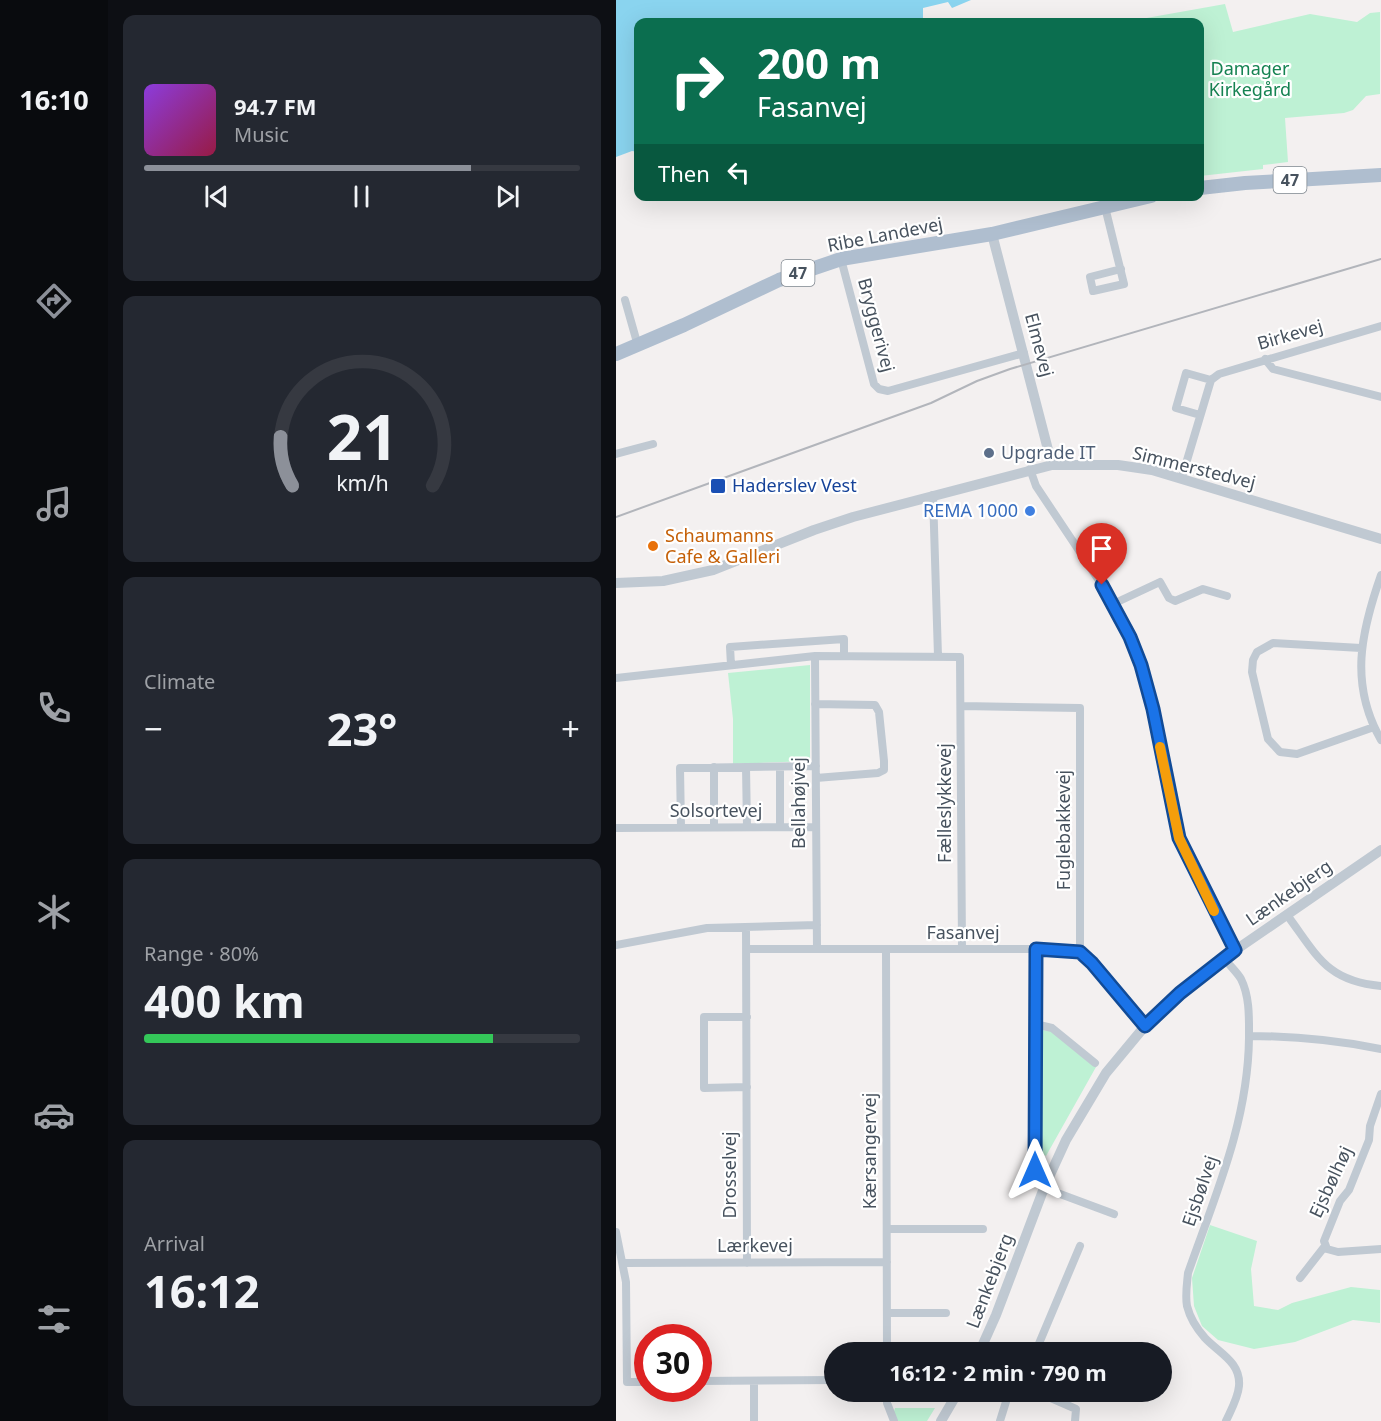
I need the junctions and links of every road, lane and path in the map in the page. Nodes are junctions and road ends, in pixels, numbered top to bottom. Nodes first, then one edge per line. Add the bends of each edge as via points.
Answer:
1 (1381, 175) edge
2 (1204, 188) edge
3 (1131, 201) edge
4 (1105, 207) junction
5 (992, 234) junction
6 (841, 259) junction
7 (1121, 269) dead end
8 (625, 300) dead end
9 (1381, 326) edge
10 (638, 346) junction
11 (1024, 353) junction
12 (616, 354) edge
13 (1265, 359) junction
14 (1212, 380) junction
15 (1381, 397) edge
16 (1200, 415) junction
17 (653, 444) dead end
18 (616, 454) edge
19 (1052, 465) junction
20 (1030, 470) junction
21 (1182, 477) junction
22 (933, 495) junction
23 (1381, 539) edge
24 (1381, 575) edge
25 (616, 583) edge
26 (1227, 596) dead end
27 (1377, 599) edge
28 (1113, 604) junction
29 (1361, 648) junction
30 (815, 656) junction
31 (844, 656) junction
32 (938, 656) junction
33 (731, 665) junction
34 (616, 678) edge
35 (815, 704) junction
36 (962, 706) junction
37 (1374, 727) junction
38 (1381, 740) edge
39 (816, 766) junction
40 (714, 767) junction
41 (746, 767) junction
42 (780, 767) junction
43 (816, 778) junction
44 (681, 827) junction
45 (714, 827) junction
46 (747, 827) junction
47 (780, 827) junction
48 (816, 827) junction
49 (616, 828) edge
50 (1381, 850) edge
51 (1287, 915) junction
52 (817, 925) junction
53 (746, 927) junction
54 (616, 945) edge
55 (817, 948) junction
56 (748, 949) junction
57 (886, 949) junction
58 (962, 949) junction
59 (1036, 949) junction
60 (1235, 950) junction
61 (1080, 952) junction
62 (1224, 958) junction
63 (1381, 986) edge
64 (747, 1017) junction
65 (1035, 1024) junction
66 (1145, 1026) junction
67 (1249, 1036) junction
68 (1381, 1049) edge
69 (1095, 1064) dead end
70 (747, 1087) junction
71 (1380, 1097) edge
72 (1035, 1170) dead end
73 (1044, 1188) junction
74 (1114, 1214) dead end
75 (887, 1229) junction
76 (983, 1229) dead end
77 (616, 1233) edge
78 (1324, 1245) junction
79 (1080, 1246) dead end
80 (1381, 1249) edge
81 (887, 1262) junction
82 (623, 1263) junction
83 (747, 1263) junction
84 (1300, 1278) dead end
85 (888, 1313) junction
86 (946, 1313) dead end
87 (887, 1342) edge
88 (984, 1342) edge
89 (1040, 1342) edge
90 (824, 1380) edge
91 (712, 1381) edge
92 (754, 1381) junction
93 (634, 1382) edge
94 (887, 1402) edge
95 (952, 1402) edge
96 (1006, 1402) edge
97 (1060, 1402) edge
98 (754, 1421) edge
99 (894, 1421) edge
100 (941, 1421) edge
101 (1000, 1421) edge
102 (1075, 1421) edge
103 (1226, 1421) edge

1 - 2 main road, 47
3 - 4 main road, Ribe Landevej / 47
4 - 5 main road, Ribe Landevej / 47
4 - 7 street
5 - 6 main road, Ribe Landevej / 47
5 - 11 street, Elmevej
6 - 10 main road, Ribe Landevej / 47 via 779,280
6 - 11 street, Bryggerivej via 874,384 879,389 888,391
8 - 10 street
9 - 13 street, Birkevej
10 - 12 main road, Ribe Landevej / 47
11 - 19 street, Elmevej
13 - 14 street, Birkevej
13 - 15 street via 1273,369
14 - 16 street
14 - 16 street via 1186,373 1176,408
16 - 21 street
17 - 18 street
19 - 20 street, Simmerstedvej
19 - 21 street, Simmerstedvej via 1118,465
20 - 22 street, Simmerstedvej
20 - 28 street via 1036,486
21 - 23 street, Simmerstedvej
22 - 25 street, Simmerstedvej via 824,527 713,570 663,581
22 - 32 street
24 - 27 street
26 - 28 street via 1203,589 1175,601 1160,582
27 - 29 street
28 - 60 street via 1146,683 1179,838
29 - 37 street via 1362,681
29 - 37 street via 1273,643 1257,652 1252,672 1268,739 1280,752 1297,754
30 - 31 street
30 - 33 street
30 - 35 street, Bellahøjvej
31 - 32 street
31 - 33 street via 844,639 791,641 730,646
32 - 36 street, Fælleslykkevej via 960,657
33 - 34 street
35 - 39 street, Bellahøjvej
35 - 43 street via 874,705 884,761 884,770 878,774
36 - 58 street, Fælleslykkevej
36 - 61 street, Fuglebakkevej via 1080,708
37 - 38 street
39 - 42 street
39 - 43 street, Bellahøjvej
40 - 41 street
40 - 44 street via 680,768
40 - 45 street
41 - 42 street
41 - 46 street
42 - 47 street
43 - 48 street, Bellahøjvej
44 - 45 street, Solsortevej
44 - 49 street, Solsortevej
45 - 46 street, Solsortevej
46 - 47 street, Solsortevej
47 - 48 street, Solsortevej
48 - 52 street, Bellahøjvej
50 - 51 street, Lænkebjerg
51 - 60 street, Lænkebjerg
51 - 63 street via 1336,974
52 - 53 street
52 - 55 street, Bellahøjvej
53 - 54 street via 707,928
53 - 56 street, Drosselvej
55 - 56 street, Fasanvej
55 - 57 street, Fasanvej
56 - 64 street, Drosselvej
57 - 58 street, Fasanvej
57 - 75 street, Kærsangervej
58 - 59 street, Fasanvej
59 - 61 street, Fasanvej
59 - 65 street
60 - 62 street, Lænkebjerg
61 - 66 street
62 - 66 street, Lænkebjerg
62 - 67 street, Ejsbølvej via 1240,979 1247,998
64 - 70 street, Drosselvej
64 - 70 street via 704,1017 704,1088
65 - 69 street via 1052,1028
65 - 72 street
66 - 73 street, Lænkebjerg via 1106,1073 1066,1140
67 - 68 street via 1336,1040
67 - 103 street, Ejsbølvej via 1246,1090 1236,1136 1188,1273 1186,1289 1194,1323 1230,1359 1238,1375 1239,1386
70 - 83 street, Drosselvej
71 - 78 street, Ejsbølhøj via 1369,1140
73 - 74 street
73 - 88 street, Lænkebjerg
75 - 76 street
75 - 81 street, Kærsangervej
77 - 82 street
78 - 80 street, Ejsbølhøj via 1338,1252
78 - 84 street, Ejsbølhøj
79 - 89 street
81 - 83 street, Lærkevej
81 - 85 street, Kærsangervej
82 - 83 street, Lærkevej
82 - 93 street via 627,1382
85 - 86 street
85 - 87 street, Kærsangervej
90 - 92 street
91 - 92 street
92 - 98 street
94 - 99 street
95 - 100 street
96 - 101 street
97 - 102 street via 1076,1409

